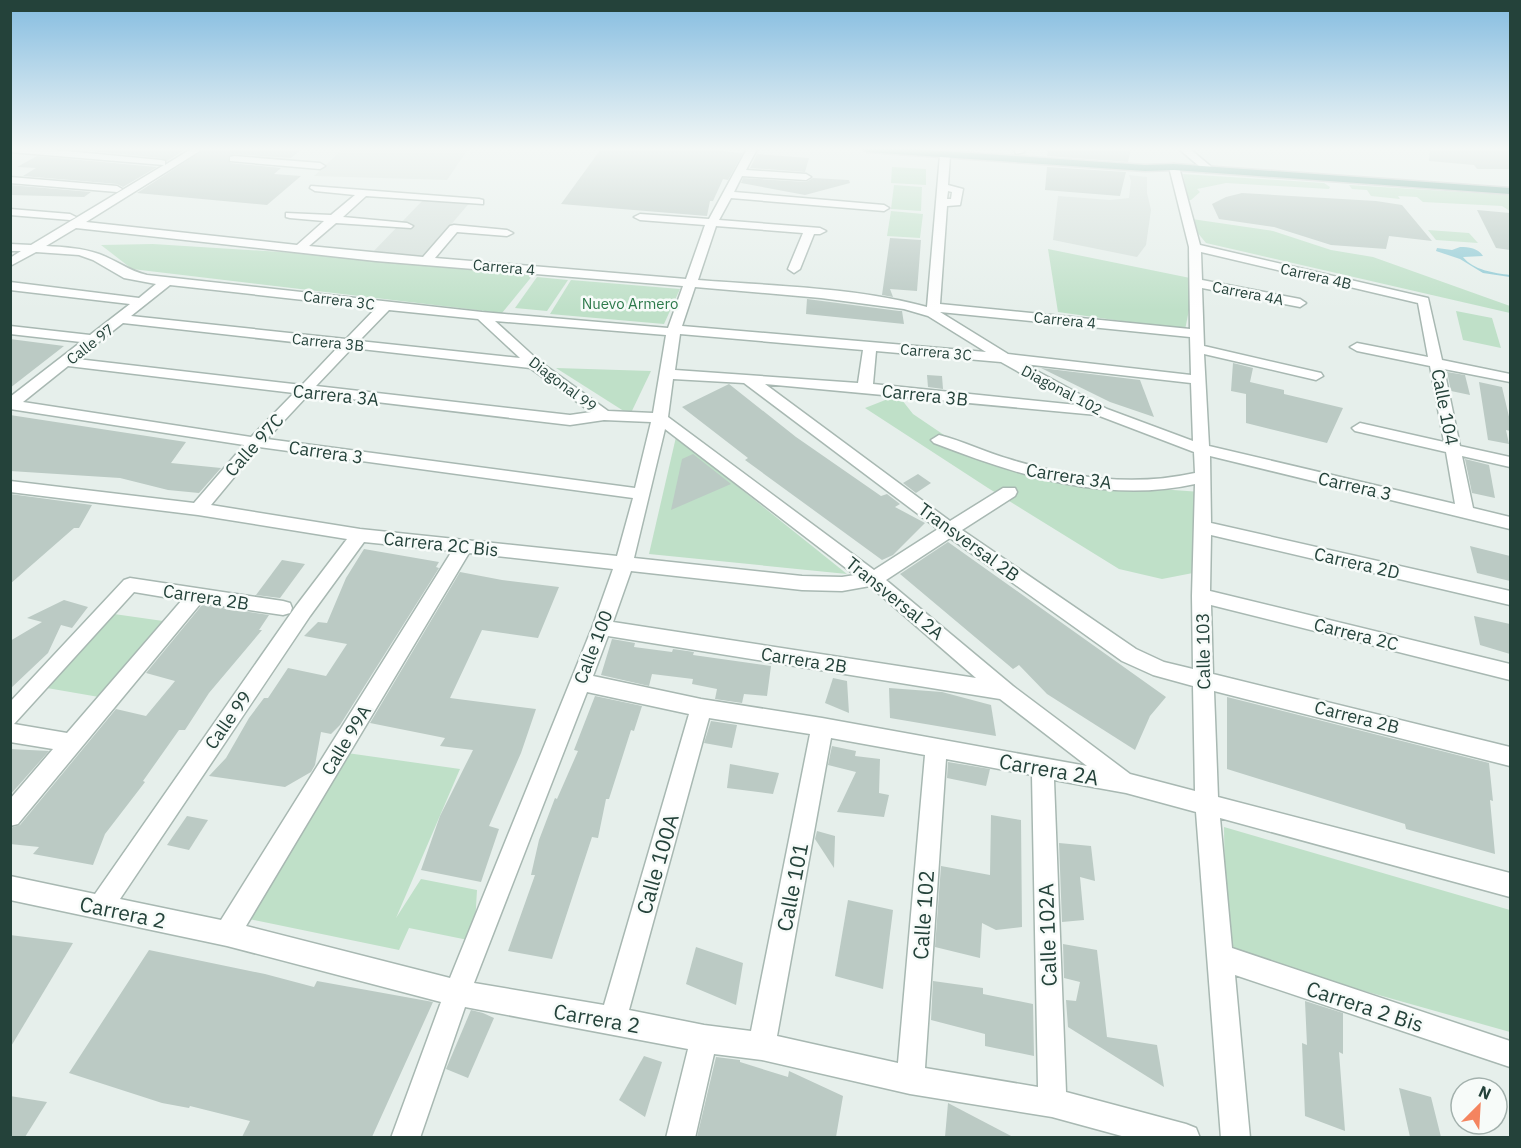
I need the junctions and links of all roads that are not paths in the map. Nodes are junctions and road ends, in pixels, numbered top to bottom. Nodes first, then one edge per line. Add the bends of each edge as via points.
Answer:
1 (942, 202) edge
2 (97, 203) edge
3 (103, 203) edge
4 (352, 203) edge
5 (723, 203) edge
6 (818, 203) edge
7 (1181, 203) edge
8 (884, 208) dead end
9 (10, 212) edge
10 (290, 215) dead end
11 (640, 217) dead end
12 (334, 219) junction
13 (72, 220) junction
14 (712, 223) junction
15 (407, 226) dead end
16 (507, 233) dead end
17 (18, 249) edge
18 (299, 249) junction
19 (1201, 249) junction
20 (427, 260) junction
21 (10, 263) edge
22 (794, 269) dead end
23 (169, 280) junction
24 (691, 284) junction
25 (1197, 284) junction
26 (10, 286) edge
27 (1424, 301) joint
28 (143, 302) junction
29 (1300, 303) dead end
30 (386, 305) junction
31 (933, 310) junction
32 (482, 316) junction
33 (122, 319) junction
34 (10, 330) edge
35 (674, 331) junction
36 (94, 340) junction
37 (1202, 344) junction
38 (350, 345) junction
39 (870, 346) junction
40 (1357, 347) dead end
41 (1005, 358) junction
42 (67, 362) junction
43 (1437, 363) junction
44 (534, 364) junction
45 (666, 372) junction
46 (1316, 376) dead end
47 (1510, 378) edge
48 (748, 379) junction
49 (1198, 380) junction
50 (865, 388) junction
51 (305, 391) junction
52 (10, 405) edge
53 (1102, 412) junction
54 (604, 415) junction
55 (660, 418) junction
56 (1360, 428) dead end
57 (939, 440) dead end
58 (255, 442) junction
59 (1200, 449) junction
60 (1453, 449) junction
61 (1510, 462) edge
62 (1203, 477) junction
63 (10, 486) edge
64 (1009, 492) dead end
65 (642, 494) junction
66 (198, 509) junction
67 (1465, 512) junction
68 (1510, 523) edge
69 (1203, 527) junction
70 (950, 530) junction
71 (360, 535) junction
72 (464, 547) junction
73 (624, 564) junction
74 (873, 579) junction
75 (196, 596) junction
76 (1201, 596) junction
77 (1510, 598) edge
78 (283, 608) dead end
79 (602, 628) junction
80 (1510, 672) edge
81 (1203, 680) junction
82 (580, 682) junction
83 (1006, 692) junction
84 (701, 708) junction
85 (10, 717) edge
86 (822, 727) junction
87 (10, 734) edge
88 (70, 743) junction
89 (936, 749) junction
90 (1510, 757) edge
91 (1043, 767) junction
92 (1126, 783) junction
93 (1207, 805) junction
94 (10, 816) edge
95 (1510, 885) edge
96 (10, 888) edge
97 (100, 907) junction
98 (227, 934) junction
99 (1220, 957) junction
100 (457, 993) junction
101 (613, 1020) junction
102 (704, 1039) junction
103 (762, 1046) junction
104 (1510, 1054) edge
105 (910, 1080) junction
106 (1052, 1103) junction
107 (405, 1137) edge
108 (680, 1137) edge
109 (1186, 1137) edge
110 (1236, 1137) edge

1 - 31 street
2 - 13 street
3 - 13 street
4 - 12 street
5 - 14 street, Calle 100
6 - 8 street
7 - 19 street, Calle 103
9 - 13 street, Carrera 4
10 - 12 street
11 - 14 street
12 - 15 street
12 - 18 street
13 - 17 street
13 - 18 street, Carrera 4
14 - 22 street via 814,231
14 - 24 street, Calle 100
16 - 20 street via 454,228
17 - 21 street
17 - 23 street, Carrera 3C via 81,252 128,275
18 - 20 street, Carrera 4
19 - 25 street, Calle 103
19 - 27 street, Carrera 4B
20 - 24 street, Carrera 4
23 - 28 street, Calle 97
23 - 30 street, Carrera 3C
24 - 31 street, Carrera 4 via 869,299
24 - 35 street, Calle 100
25 - 29 street, Carrera 4A
25 - 37 street, Calle 103
26 - 28 street
27 - 43 street, Calle 104
28 - 33 street, Calle 97
30 - 32 street, Carrera 3C
30 - 38 street, Calle 97C
31 - 37 street, Carrera 4
31 - 41 street, Diagonal 102
32 - 35 street, Carrera 3C
32 - 44 street, Diagonal 99
33 - 36 street, Calle 97
33 - 38 street, Carrera 3B
34 - 36 street
35 - 39 street, Carrera 3C
35 - 45 street, Calle 100
36 - 42 street, Calle 97
37 - 46 street
37 - 49 street, Calle 103
38 - 44 street, Carrera 3B
38 - 51 street, Calle 97C
39 - 41 street, Carrera 3C
39 - 50 street
40 - 43 street
41 - 49 street, Carrera 3C
41 - 53 street, Diagonal 102
42 - 51 street, Carrera 3A
42 - 52 street, Calle 97
43 - 47 street
43 - 60 street, Calle 104
44 - 54 street, Diagonal 99
45 - 48 street, Carrera 3B
45 - 55 street, Calle 100
48 - 50 street, Carrera 3B
48 - 70 street, Transversal 2B
49 - 59 street, Calle 103
50 - 53 street, Carrera 3B
51 - 54 street, Carrera 3A via 570,420
51 - 58 street, Calle 97C
52 - 58 street, Carrera 3
53 - 59 street, Diagonal 102
54 - 55 street, Diagonal 99
55 - 65 street, Calle 100
55 - 74 street, Transversal 2A
56 - 60 street
57 - 62 street, Carrera 3A via 991,461 1102,485 1175,483
58 - 65 street, Carrera 3
58 - 66 street, Calle 97C
59 - 62 street, Calle 103
59 - 67 street, Carrera 3
60 - 61 street
60 - 67 street, Calle 104
62 - 69 street, Calle 103
63 - 66 street, Carrera 2C Bis
64 - 70 street
65 - 73 street, Calle 100
66 - 71 street, Carrera 2C Bis
67 - 68 street, Carrera 3
69 - 76 street, Calle 103
69 - 77 street, Carrera 2D
70 - 74 street
70 - 81 street, Transversal 2B via 1128,655 1160,669
71 - 72 street, Carrera 2C Bis
71 - 97 street, Calle 99 via 303,611
72 - 73 street, Carrera 2C Bis
72 - 98 street, Calle 99A
73 - 74 street, Carrera 2C Bis via 802,583 842,584
73 - 79 street, Calle 100
74 - 83 street, Transversal 2A
75 - 78 street, Carrera 2B
75 - 85 street, Carrera 2B via 130,585
75 - 88 street
76 - 80 street, Carrera 2C
76 - 81 street, Calle 103
79 - 82 street, Calle 100
79 - 83 street, Carrera 2B
81 - 90 street, Carrera 2B
81 - 93 street, Calle 103
82 - 84 street, Carrera 2A
82 - 100 street, Calle 100
83 - 92 street, Transversal 2A
84 - 86 street, Carrera 2A
84 - 101 street, Calle 100A
86 - 89 street, Carrera 2A
86 - 103 street, Calle 101
87 - 88 street
88 - 94 street
89 - 91 street, Carrera 2A
89 - 105 street, Calle 102
91 - 92 street, Carrera 2A
91 - 106 street, Calle 102A
92 - 93 street, Carrera 2A
93 - 95 street, Carrera 2A
93 - 99 street, Calle 103
96 - 97 street, Carrera 2
97 - 98 street, Carrera 2
98 - 100 street, Carrera 2
99 - 104 street, Carrera 2 Bis
99 - 110 street, Calle 103
100 - 101 street, Carrera 2
100 - 107 street, Calle 100
101 - 102 street, Carrera 2
102 - 103 street, Carrera 2
102 - 108 street
103 - 105 street, Carrera 2
105 - 106 street, Carrera 2
106 - 109 street, Carrera 2

